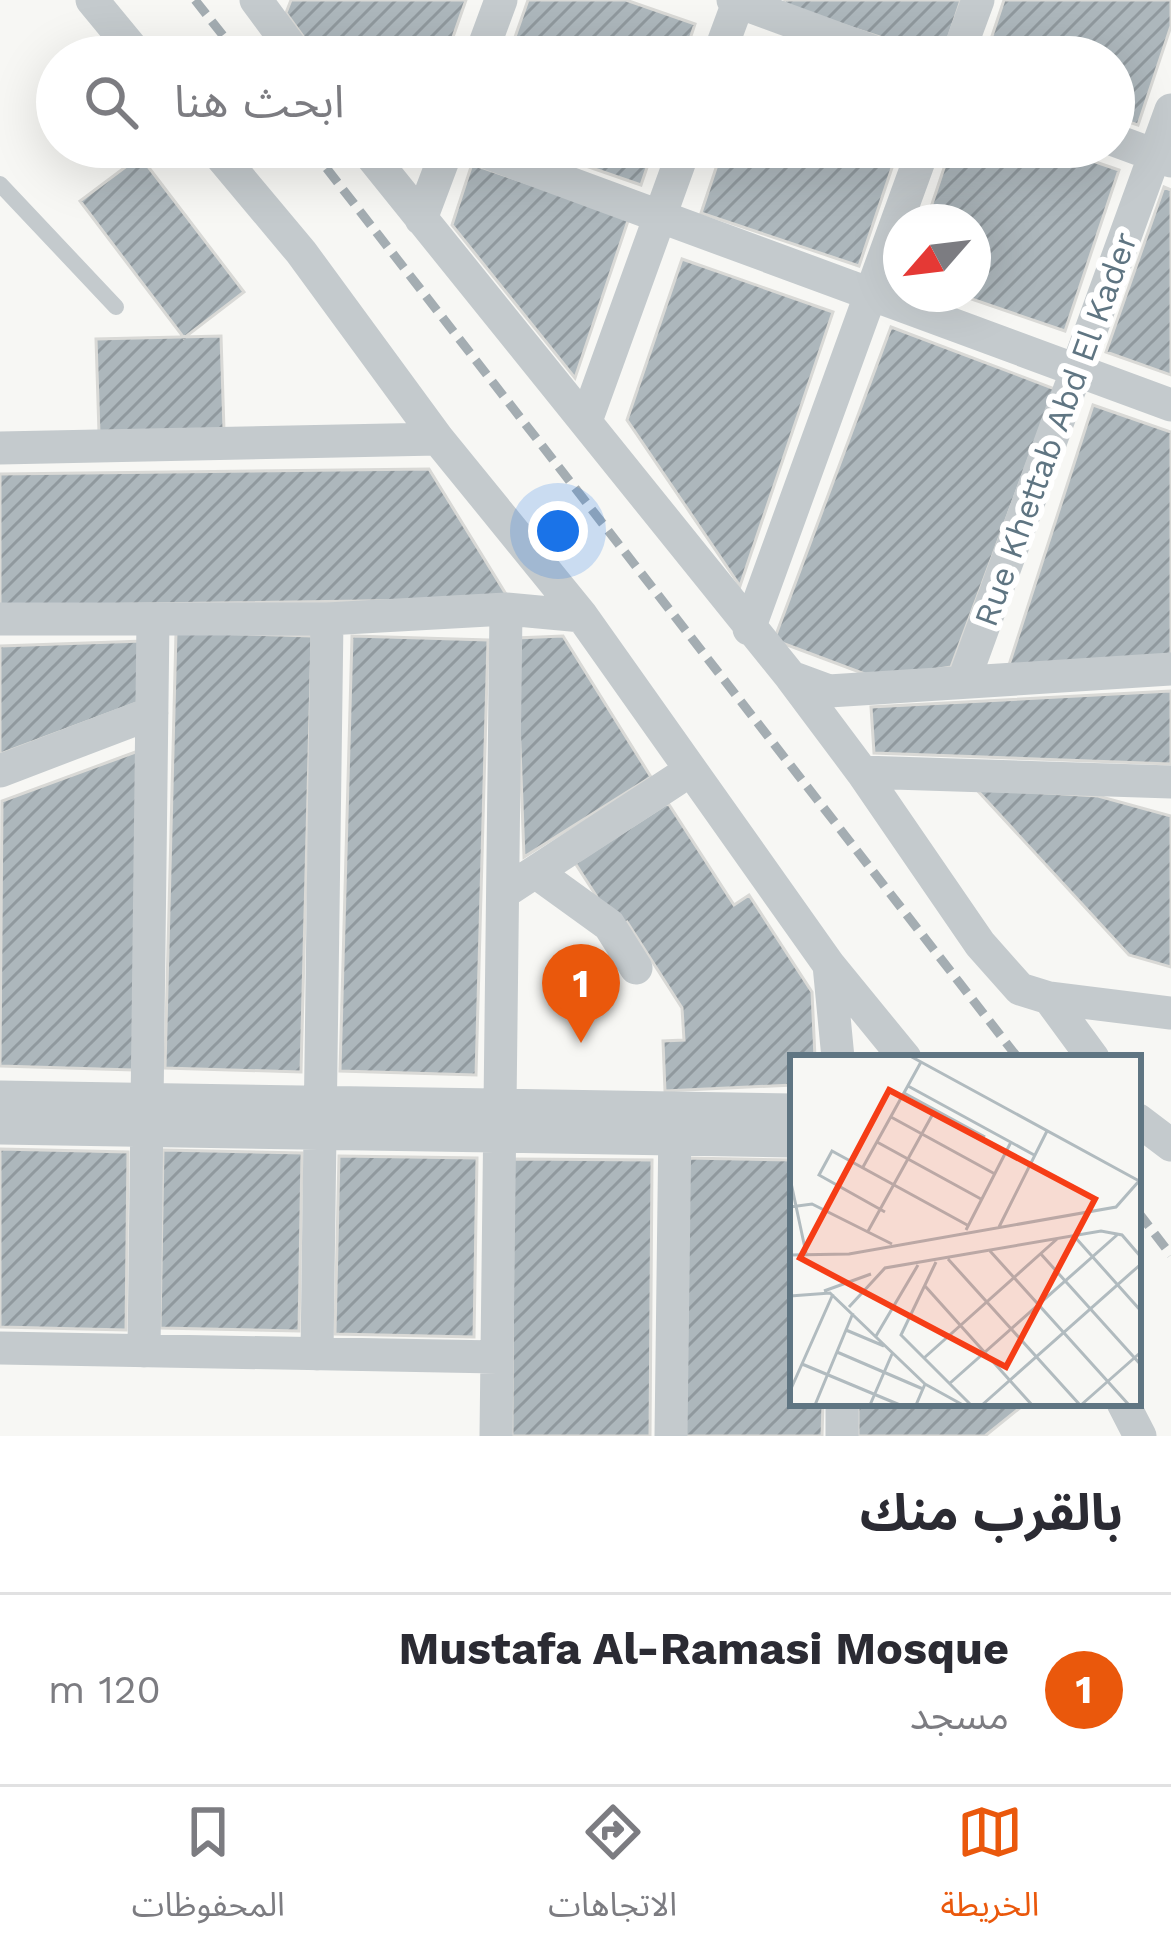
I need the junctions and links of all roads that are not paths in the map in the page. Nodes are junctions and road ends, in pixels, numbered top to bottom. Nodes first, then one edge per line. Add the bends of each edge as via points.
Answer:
1 (92, 0) edge
2 (501, 0) edge
3 (978, 0) edge
4 (737, 1) edge
5 (260, 2) edge
6 (122, 36) edge
7 (283, 36) edge
8 (488, 36) edge
9 (725, 36) edge
10 (831, 36) edge
11 (965, 36) edge
12 (1171, 110) edge
13 (1163, 158) edge
14 (231, 168) edge
15 (381, 168) edge
16 (440, 168) edge
17 (529, 168) edge
18 (677, 168) edge
19 (916, 168) edge
20 (0, 184) edge
21 (660, 216) junction
22 (421, 219) junction
23 (871, 294) junction
24 (116, 307) dead end
25 (1076, 370) junction
26 (1171, 405) edge
27 (586, 421) junction
28 (438, 440) junction
29 (0, 448) edge
30 (506, 609) junction
31 (582, 616) junction
32 (0, 619) edge
33 (153, 619) junction
34 (326, 619) junction
35 (749, 629) junction
36 (1171, 669) edge
37 (791, 677) junction
38 (964, 680) junction
39 (152, 713) junction
40 (691, 770) junction
41 (0, 771) edge
42 (862, 772) junction
43 (1171, 782) edge
44 (536, 873) junction
45 (502, 893) junction
46 (829, 965) junction
47 (636, 968) dead end
48 (1049, 998) junction
49 (1171, 1013) edge
50 (838, 1055) edge
51 (903, 1055) edge
52 (1091, 1055) edge
53 (0, 1096) edge
54 (790, 1109) edge
55 (147, 1115) junction
56 (320, 1118) junction
57 (500, 1121) junction
58 (1141, 1122) edge
59 (675, 1123) junction
60 (0, 1128) edge
61 (790, 1141) edge
62 (1171, 1145) edge
63 (0, 1348) edge
64 (144, 1351) junction
65 (317, 1354) junction
66 (497, 1357) junction
67 (496, 1436) edge
68 (671, 1436) edge

1 - 6 street
2 - 8 street
3 - 11 street
4 - 9 street
4 - 10 street
5 - 7 street
12 - 13 street, Rue Khettab Abd El Kader
13 - 25 street, Rue Khettab Abd El Kader
14 - 28 street
15 - 22 street
16 - 22 street
17 - 21 street
18 - 21 street
19 - 23 street
20 - 24 lane
21 - 23 street
21 - 27 street
22 - 27 street
23 - 25 street
23 - 35 street
25 - 26 street
25 - 38 street, Rue Khettab Abd El Kader
27 - 35 street
28 - 29 street
28 - 31 street
30 - 31 street
30 - 34 street
30 - 45 street
31 - 40 street
32 - 33 street
33 - 34 street
33 - 39 street
34 - 56 street
35 - 37 street
36 - 38 street
37 - 38 street via 829,692
37 - 42 street
39 - 41 street
39 - 55 street
40 - 44 street
40 - 46 street
42 - 43 street
42 - 48 street via 980,944 1020,989
44 - 45 street
44 - 47 street via 609,925
45 - 57 street
46 - 50 street
46 - 51 street
48 - 49 street
48 - 52 street
53 - 55 street
54 - 59 street
55 - 56 street
55 - 60 street
55 - 64 street
56 - 57 street
56 - 65 street
57 - 59 street
57 - 66 street
58 - 62 street
59 - 61 street
59 - 68 street
63 - 64 street
64 - 65 street
65 - 66 street
66 - 67 street

